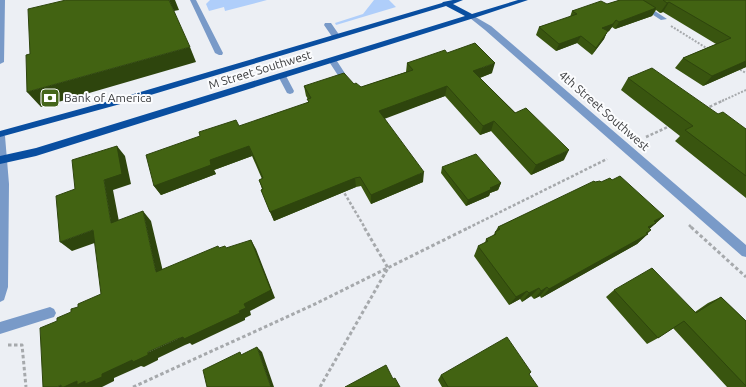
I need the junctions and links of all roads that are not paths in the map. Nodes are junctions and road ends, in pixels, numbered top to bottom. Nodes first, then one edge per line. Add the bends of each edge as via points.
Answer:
1 (2, 0) edge
2 (194, 0) edge
3 (439, 0) edge
4 (460, 0) edge
5 (525, 0) edge
6 (633, 0) edge
7 (447, 4) junction
8 (662, 16) dead end
9 (472, 17) junction
10 (328, 25) dead end
11 (336, 36) junction
12 (218, 53) dead end
13 (332, 60) junction
14 (0, 62) edge
15 (342, 74) edge
16 (282, 76) junction
17 (290, 91) dead end
18 (0, 135) edge
19 (1, 160) edge
20 (746, 252) edge
21 (0, 296) edge
22 (50, 313) dead end
23 (0, 328) edge

1 - 14 street
2 - 12 street
3 - 7 main road, 4th Street Southwest
4 - 7 main road, M Street Southwest
5 - 9 main road, M Street Southwest
6 - 8 street
7 - 9 main road, 4th Street Southwest
7 - 11 main road, M Street Southwest
9 - 13 main road, M Street Southwest
9 - 20 street, 4th Street Southwest via 488,28
10 - 11 street
11 - 18 main road, M Street Southwest
13 - 15 street
13 - 16 main road, M Street Southwest
16 - 17 street
16 - 19 main road, M Street Southwest via 36,152
18 - 19 street
19 - 21 street via 4,184
22 - 23 street

